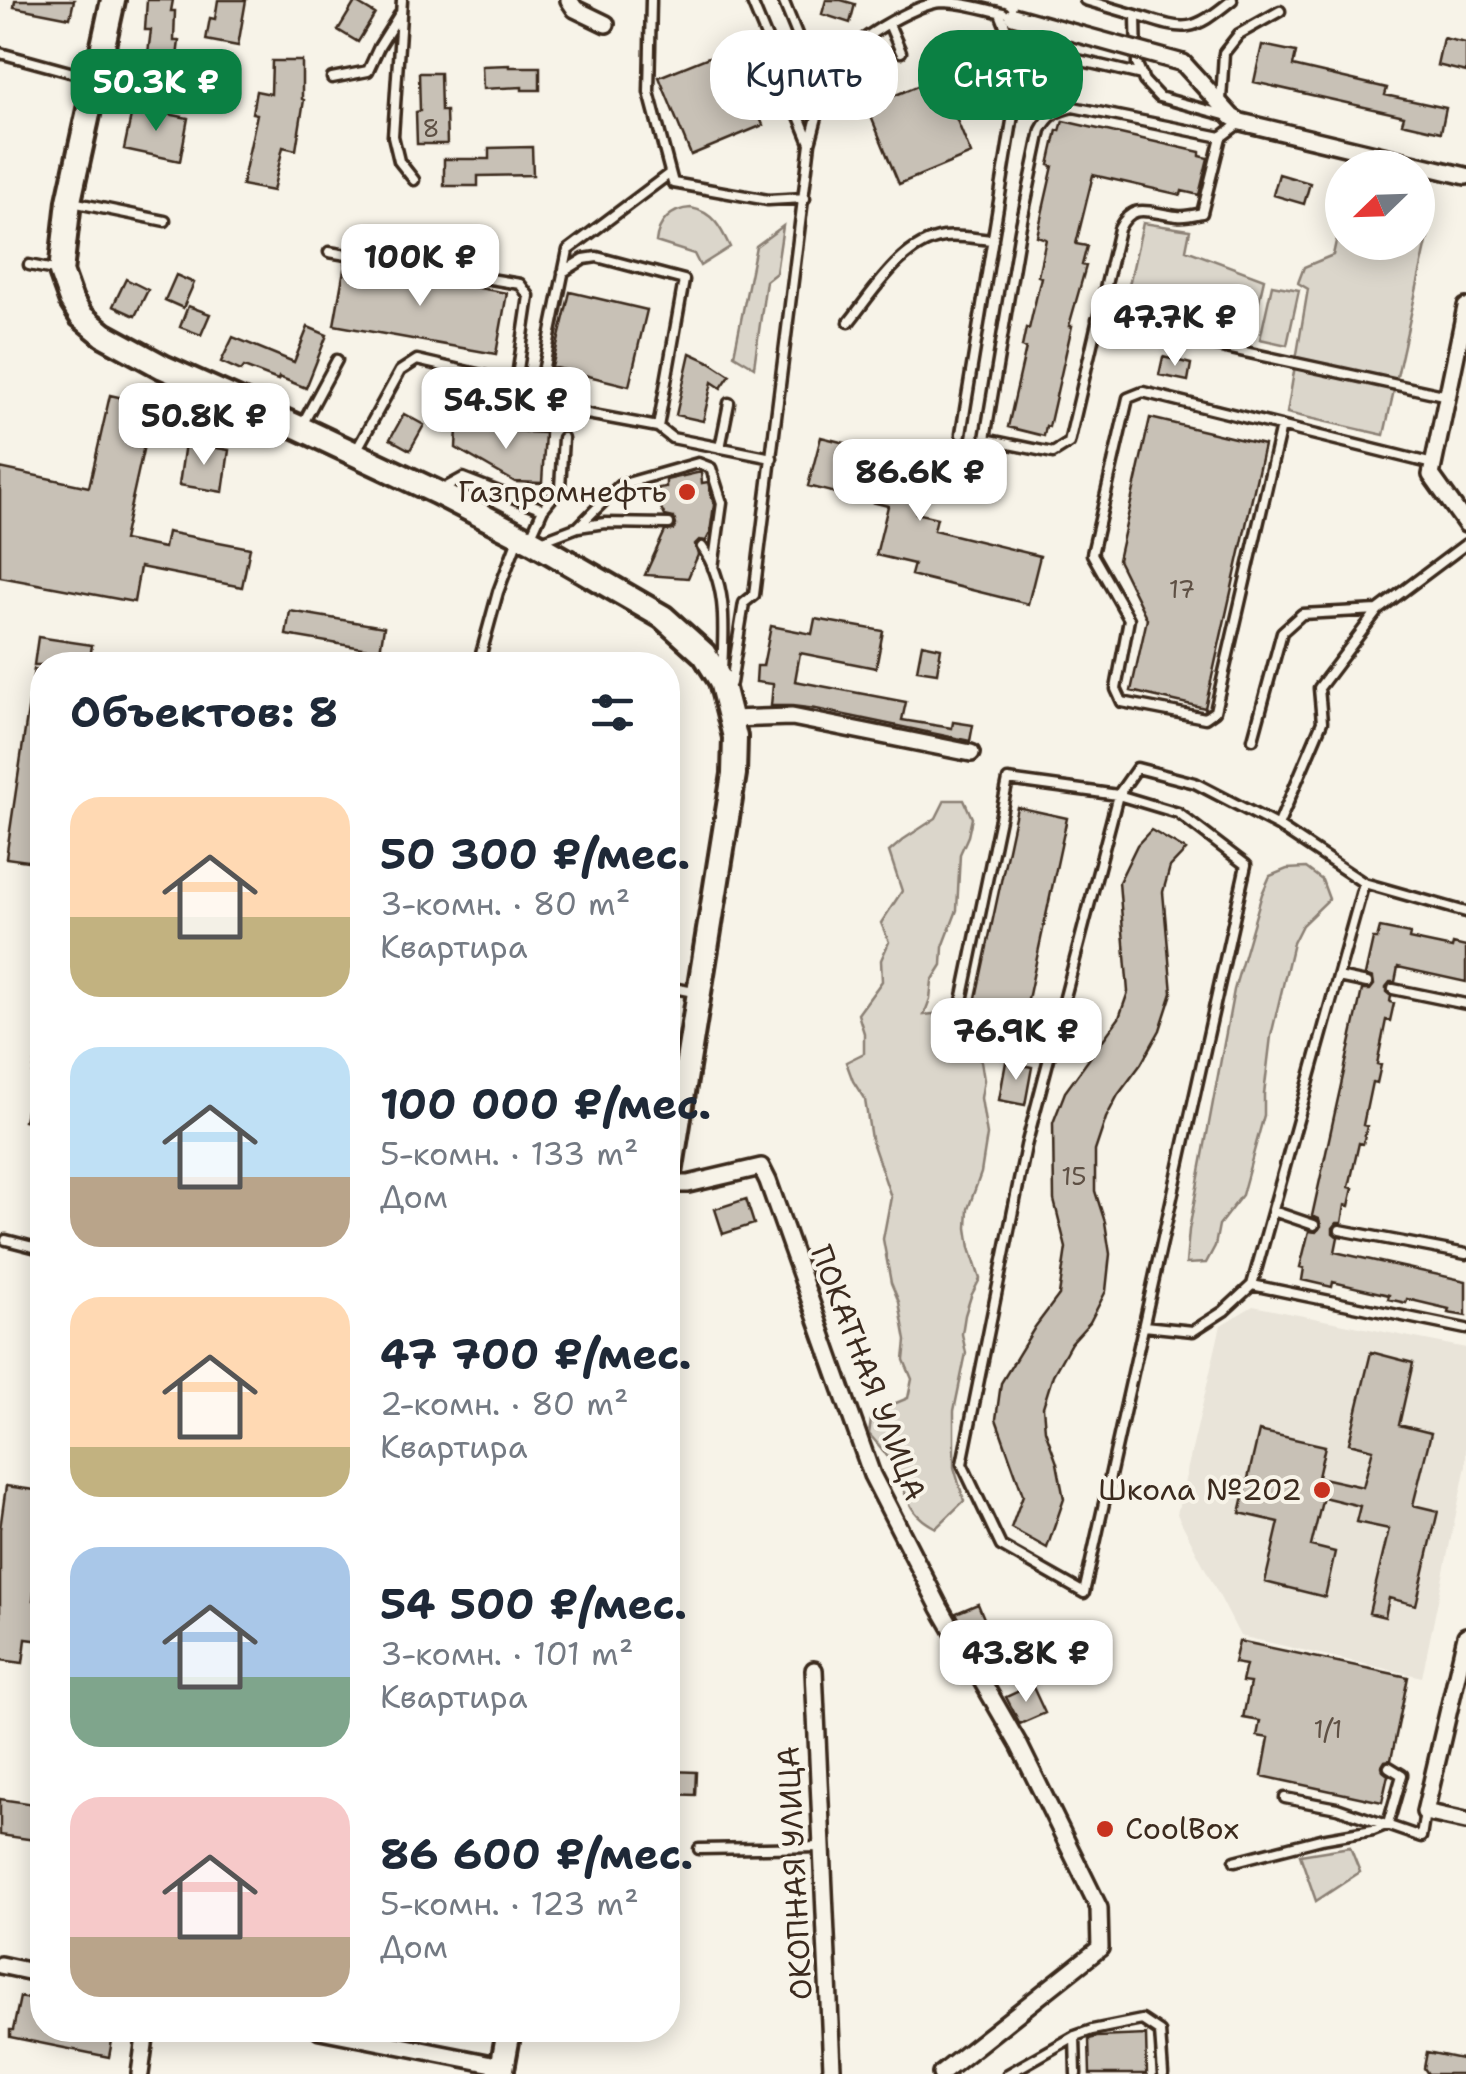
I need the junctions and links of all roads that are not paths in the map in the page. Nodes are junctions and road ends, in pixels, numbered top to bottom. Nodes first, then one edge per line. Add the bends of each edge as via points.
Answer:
1 (113, 0) edge
2 (402, 0) edge
3 (569, 0) edge
4 (651, 0) edge
5 (751, 0) edge
6 (783, 0) edge
7 (1085, 0) edge
8 (1232, 0) edge
9 (401, 12) junction
10 (1280, 12) dead end
11 (1006, 14) junction
12 (1136, 15) junction
13 (606, 24) dead end
14 (890, 24) junction
15 (795, 30) edge
16 (1011, 30) edge
17 (901, 52) dead end
18 (0, 53) edge
19 (1083, 61) edge
20 (1142, 76) junction
21 (332, 78) dead end
22 (96, 79) junction
23 (1231, 115) junction
24 (1012, 120) edge
25 (1221, 137) junction
26 (810, 144) junction
27 (669, 174) junction
28 (1466, 176) edge
29 (414, 180) dead end
30 (805, 198) junction
31 (69, 202) junction
32 (165, 222) dead end
33 (993, 240) junction
34 (329, 252) dead end
35 (29, 265) dead end
36 (62, 272) junction
37 (564, 272) junction
38 (1466, 307) edge
39 (1098, 320) junction
40 (849, 322) dead end
41 (337, 360) dead end
42 (1448, 396) junction
43 (729, 402) dead end
44 (658, 426) junction
45 (1281, 426) junction
46 (300, 428) junction
47 (962, 434) dead end
48 (563, 438) dead end
49 (720, 448) junction
50 (355, 454) junction
51 (772, 458) junction
52 (1433, 464) junction
53 (436, 492) junction
54 (543, 509) junction
55 (669, 524) dead end
56 (1466, 524) edge
57 (578, 527) junction
58 (528, 539) junction
59 (1466, 544) edge
60 (702, 546) dead end
61 (713, 568) junction
62 (1378, 610) junction
63 (482, 652) edge
64 (727, 701) junction
65 (1252, 740) dead end
66 (971, 753) dead end
67 (1118, 795) junction
68 (1278, 826) junction
69 (1364, 882) junction
70 (1466, 912) edge
71 (1338, 977) junction
72 (1367, 983) dead end
73 (680, 989) edge
74 (1393, 989) dead end
75 (698, 992) junction
76 (1466, 1004) edge
77 (1050, 1052) junction
78 (680, 1108) edge
79 (680, 1184) edge
80 (1273, 1211) junction
81 (1314, 1225) dead end
82 (1340, 1230) dead end
83 (6, 1240) dead end
84 (30, 1246) edge
85 (1466, 1254) edge
86 (1252, 1285) junction
87 (1144, 1326) junction
88 (1466, 1329) edge
89 (1466, 1636) edge
90 (814, 1670) dead end
91 (1389, 1768) dead end
92 (1284, 1798) dead end
93 (1425, 1812) junction
94 (1466, 1820) edge
95 (1388, 1824) junction
96 (821, 1847) junction
97 (698, 1849) dead end
98 (1235, 1861) dead end
99 (0, 1965) edge
100 (30, 1971) edge
101 (1075, 2036) junction
102 (144, 2042) edge
103 (375, 2042) edge
104 (507, 2042) edge
105 (502, 2070) edge
106 (140, 2074) edge
107 (830, 2074) edge
108 (941, 2074) edge
109 (1008, 2074) edge
110 (1076, 2074) edge
111 (1162, 2074) edge

1 - 22 main road
2 - 9 lane
3 - 13 street
4 - 27 lane via 649,92
5 - 26 lane
6 - 15 lane
7 - 12 lane
8 - 12 lane via 1207,20 1178,29
9 - 21 lane via 368,71
9 - 29 lane via 394,136 399,160
10 - 23 lane via 1239,34 1224,53
11 - 14 lane via 941,2
11 - 16 lane
11 - 23 street, bridge via 1183,63
12 - 20 lane
14 - 17 lane
14 - 26 lane via 849,48 834,67
18 - 22 lane
19 - 20 lane
20 - 23 lane via 1159,97
22 - 31 main road
23 - 25 lane
23 - 28 street
24 - 33 lane
25 - 39 lane via 1202,213 1138,210 1124,219
25 - 39 lane via 1072,107 1046,120 985,439 1053,453 1069,443
26 - 30 lane
27 - 30 lane via 676,185 768,200
27 - 37 lane via 572,246
30 - 51 lane
31 - 32 lane
31 - 36 main road
33 - 40 lane via 946,236 921,244 892,268
33 - 47 lane
34 - 50 lane via 520,284 529,296 516,382 417,360 400,370
35 - 36 lane
36 - 46 main road via 80,316 104,335
37 - 44 lane via 540,402
37 - 44 lane via 596,257 684,280
38 - 42 street
39 - 42 lane
41 - 46 lane
42 - 52 street
43 - 49 lane
44 - 49 lane via 672,438
45 - 45 lane via 1143,392 1128,398 1092,554 1129,619 1116,690 1122,702 1205,718 1215,711
45 - 52 lane
46 - 50 main road
48 - 54 lane via 560,488
49 - 51 lane
50 - 53 main road
51 - 64 lane via 754,596 744,603
52 - 56 street via 1431,475
53 - 54 lane via 463,478
53 - 58 main road
54 - 58 lane
55 - 57 lane
57 - 58 lane
57 - 61 lane via 620,485 698,463 712,468 722,504
58 - 63 lane via 498,592
58 - 64 main road via 663,617 704,654
59 - 62 lane
60 - 61 lane
61 - 64 lane via 722,590
62 - 65 lane via 1302,614 1282,632
62 - 68 lane via 1319,688 1322,722
64 - 66 street
64 - 75 main road via 734,774
67 - 68 lane via 1137,768 1195,783
67 - 77 lane
67 - 77 lane via 1008,780 957,1025
67 - 87 lane via 1178,813 1246,865
68 - 69 lane
69 - 70 lane
69 - 71 lane
71 - 72 lane
71 - 80 lane
73 - 75 lane
74 - 76 lane
75 - 78 main road
77 - 87 lane via 962,1464 1001,1546 1084,1593
79 - 108 street, ПОКАТНАЯ УЛИЦА via 761,1167 872,1475 1100,1908 1100,1948
80 - 81 lane
80 - 86 lane
82 - 85 lane
83 - 84 lane
86 - 87 lane via 1194,1331
86 - 88 lane
89 - 93 street
90 - 96 street, ОКОПНАЯ УЛИЦА
91 - 95 lane via 1402,1774
92 - 95 lane
93 - 94 street
93 - 95 lane via 1420,1837
95 - 98 lane
96 - 97 lane
96 - 107 street, ОКОПНАЯ УЛИЦА
99 - 100 street
101 - 109 lane
101 - 110 lane
101 - 111 lane via 1142,2020 1160,2032
102 - 106 street
103 - 105 street
104 - 105 main road

